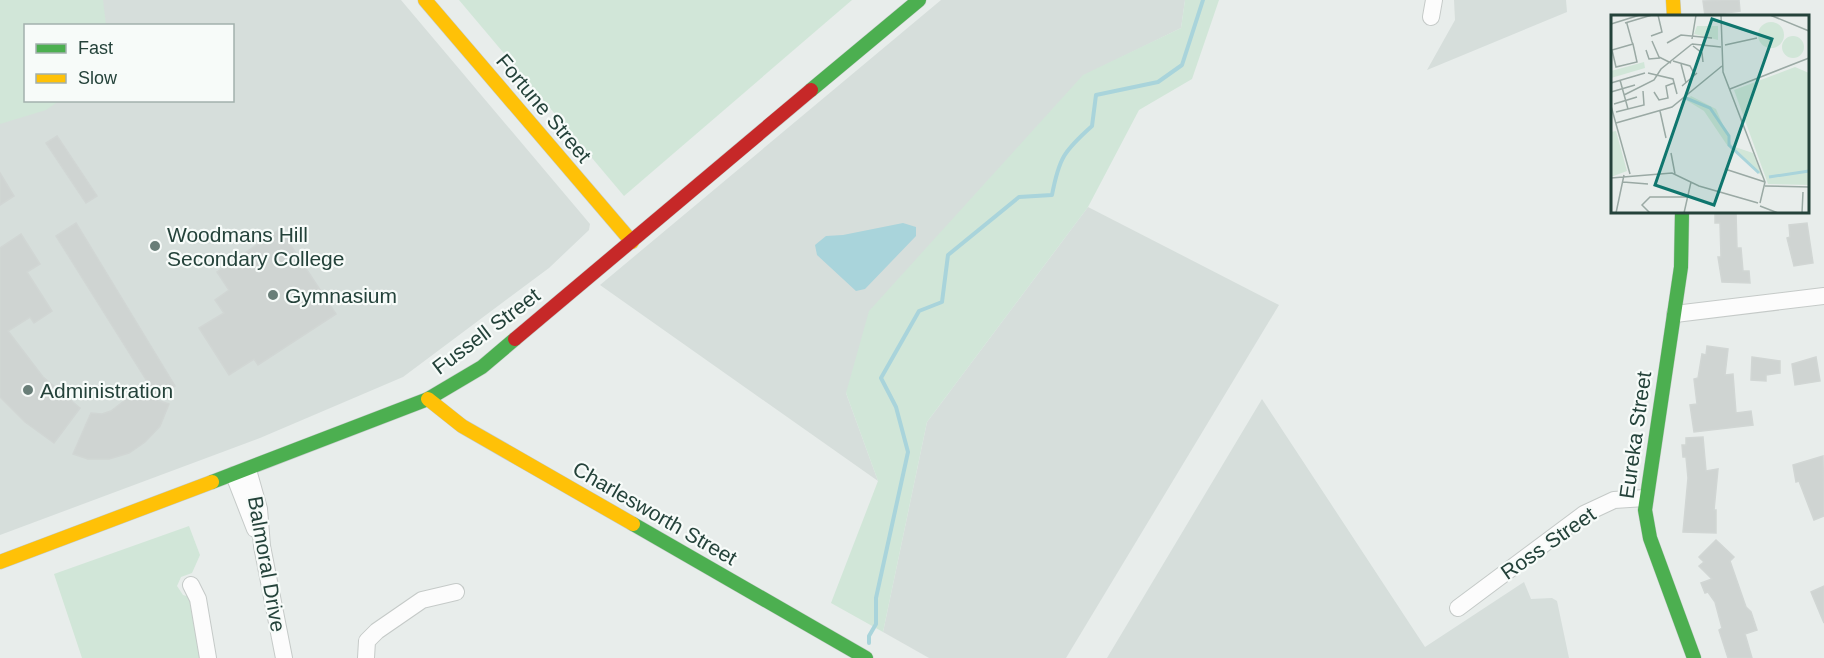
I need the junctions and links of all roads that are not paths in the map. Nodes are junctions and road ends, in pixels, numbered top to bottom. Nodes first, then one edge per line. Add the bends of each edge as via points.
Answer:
1 (425, 0) edge
2 (919, 0) edge
3 (1434, 0) edge
4 (1673, 0) edge
5 (1674, 15) edge
6 (1431, 17) dead end
7 (1682, 213) edge
8 (632, 242) junction
9 (1824, 296) edge
10 (1675, 314) junction
11 (428, 399) junction
12 (241, 472) junction
13 (1645, 498) junction
14 (0, 562) edge
15 (191, 585) dead end
16 (456, 592) dead end
17 (1458, 608) dead end
18 (208, 658) edge
19 (284, 658) edge
20 (366, 658) edge
21 (866, 658) edge
22 (1694, 658) edge

1 - 8 street, Fortune Street
2 - 8 street, Fussell Street
3 - 6 street
4 - 5 street
7 - 10 street, Eureka Street
8 - 11 street, Fussell Street via 482,366
9 - 10 street
10 - 13 street, Eureka Street
11 - 12 street, Fussell Street
11 - 21 street, Charlesworth Street via 455,423
12 - 14 street, Fussell Street
12 - 19 street, Balmoral Drive via 259,509 262,546
13 - 17 street, Ross Street via 1609,502 1584,514
13 - 22 street, Eureka Street via 1650,538
15 - 18 street via 198,599
16 - 20 street via 422,600 377,631 367,641

